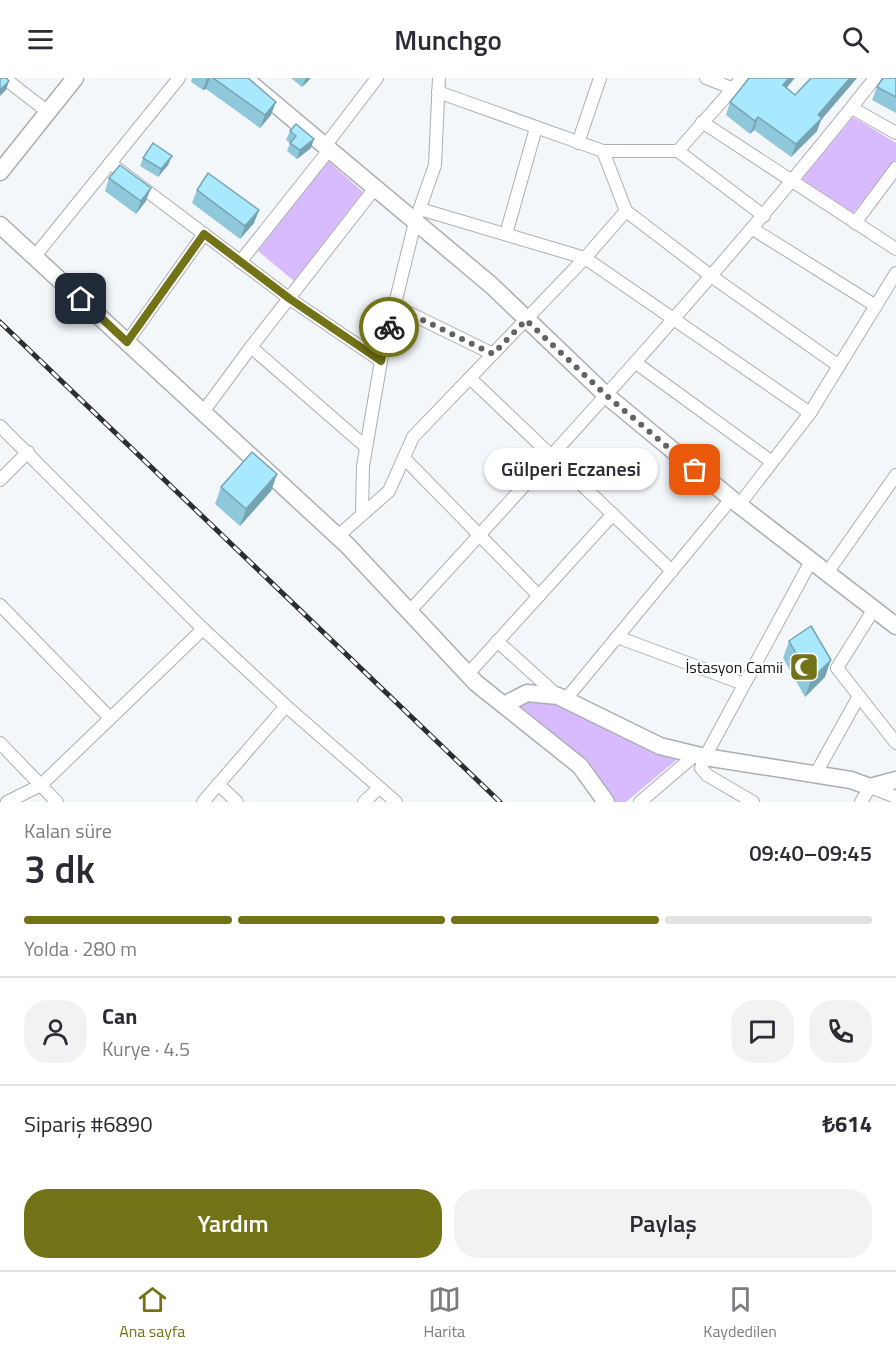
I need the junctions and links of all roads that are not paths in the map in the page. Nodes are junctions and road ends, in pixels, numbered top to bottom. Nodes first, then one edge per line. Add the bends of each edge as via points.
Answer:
1 (4, 78) edge
2 (75, 78) edge
3 (179, 78) edge
4 (244, 78) edge
5 (377, 78) edge
6 (438, 78) edge
7 (600, 78) edge
8 (706, 78) edge
9 (742, 78) edge
10 (875, 78) edge
11 (734, 89) junction
12 (438, 92) junction
13 (852, 108) junction
14 (48, 112) junction
15 (702, 122) junction
16 (536, 128) junction
17 (896, 133) edge
18 (578, 143) junction
19 (327, 148) junction
20 (603, 151) junction
21 (678, 151) junction
22 (110, 163) junction
23 (896, 168) edge
24 (0, 172) edge
25 (793, 183) junction
26 (375, 188) junction
27 (626, 211) junction
28 (418, 215) junction
29 (764, 216) junction
30 (855, 223) junction
31 (0, 225) edge
32 (753, 229) junction
33 (204, 234) junction
34 (506, 234) junction
35 (896, 249) edge
36 (35, 256) junction
37 (585, 258) junction
38 (240, 262) junction
39 (896, 273) edge
40 (711, 276) junction
41 (290, 299) junction
42 (394, 306) junction
43 (876, 306) junction
44 (526, 320) junction
45 (673, 320) junction
46 (127, 342) junction
47 (251, 347) junction
48 (493, 354) junction
49 (381, 361) junction
50 (636, 363) junction
51 (839, 366) junction
52 (470, 378) junction
53 (607, 396) junction
54 (203, 412) junction
55 (810, 413) junction
56 (0, 426) edge
57 (366, 447) junction
58 (28, 452) junction
59 (553, 455) junction
60 (404, 458) junction
61 (772, 462) junction
62 (896, 475) edge
63 (0, 480) edge
64 (735, 502) junction
65 (362, 512) junction
66 (613, 514) junction
67 (338, 536) junction
68 (479, 536) junction
69 (811, 561) junction
70 (672, 571) junction
71 (827, 573) junction
72 (539, 596) junction
73 (0, 605) edge
74 (874, 609) junction
75 (410, 612) junction
76 (896, 626) edge
77 (203, 629) junction
78 (617, 637) junction
79 (497, 641) junction
80 (468, 674) junction
81 (744, 684) junction
82 (859, 696) junction
83 (562, 698) junction
84 (504, 705) junction
85 (286, 706) junction
86 (110, 718) junction
87 (0, 743) edge
88 (896, 743) edge
89 (700, 756) junction
90 (815, 775) junction
91 (896, 780) edge
92 (218, 784) junction
93 (41, 785) junction
94 (870, 786) junction
95 (379, 788) junction
96 (896, 797) edge
97 (7, 802) edge
98 (57, 802) edge
99 (203, 802) edge
100 (237, 802) edge
101 (364, 802) edge
102 (396, 802) edge
103 (606, 802) edge
104 (640, 802) edge
105 (753, 802) edge
106 (861, 802) edge

1 - 14 street
2 - 14 street
3 - 22 street
4 - 19 street
5 - 19 street
6 - 12 street
7 - 18 street
8 - 11 street
9 - 11 street
10 - 13 street
11 - 15 street
12 - 16 street
12 - 28 street via 435,165
13 - 17 street
13 - 25 street
14 - 24 street
15 - 21 street
15 - 25 street
16 - 18 street
16 - 34 street
18 - 20 street
19 - 26 street
19 - 38 street
20 - 21 street
20 - 27 street
21 - 29 street
22 - 33 street
22 - 36 street
23 - 30 street
25 - 29 street
25 - 30 street
26 - 28 street
26 - 41 street
27 - 37 street
27 - 40 street
28 - 34 street
28 - 42 street
28 - 44 street
29 - 32 street
30 - 35 street
31 - 36 street
32 - 40 street
32 - 43 street
33 - 38 street
33 - 46 street
34 - 37 street
36 - 46 street
37 - 44 street
37 - 45 street
38 - 41 street
39 - 43 street
40 - 45 street
40 - 51 street
41 - 47 street
41 - 49 street
42 - 48 street
42 - 49 street
43 - 51 street
44 - 48 street
44 - 53 street
45 - 50 street
45 - 55 street
46 - 54 street
47 - 54 street
47 - 57 street
48 - 52 street
49 - 57 street
50 - 53 street
50 - 61 street
51 - 55 street
52 - 59 street
52 - 60 street via 413,437
53 - 59 street
53 - 64 street
54 - 67 street
55 - 61 street
56 - 58 street
57 - 65 street
58 - 63 street
58 - 77 street
59 - 66 street
59 - 68 street
60 - 65 street via 389,491
60 - 68 street
61 - 64 street
62 - 71 street
64 - 69 street
64 - 70 street
65 - 67 street
66 - 70 street
66 - 72 street
67 - 75 street
68 - 72 street
68 - 75 street
69 - 71 street
69 - 81 street
70 - 78 street
71 - 74 street
72 - 79 street
73 - 86 street
74 - 76 street
74 - 82 street via 837,668
75 - 80 street
77 - 85 street
77 - 86 street
78 - 81 street
78 - 83 street
79 - 80 street
79 - 83 street
80 - 84 street
81 - 89 street
82 - 88 street
82 - 90 street
83 - 84 street via 527,693
83 - 89 street via 660,746
84 - 103 street via 580,766
85 - 92 street
85 - 95 street
86 - 93 street
87 - 93 street
89 - 90 street
89 - 104 street
89 - 105 street via 701,768 707,775
90 - 94 street
91 - 94 street
92 - 99 street
92 - 100 street
93 - 97 street
93 - 98 street
94 - 96 street
94 - 106 street
95 - 101 street
95 - 102 street

